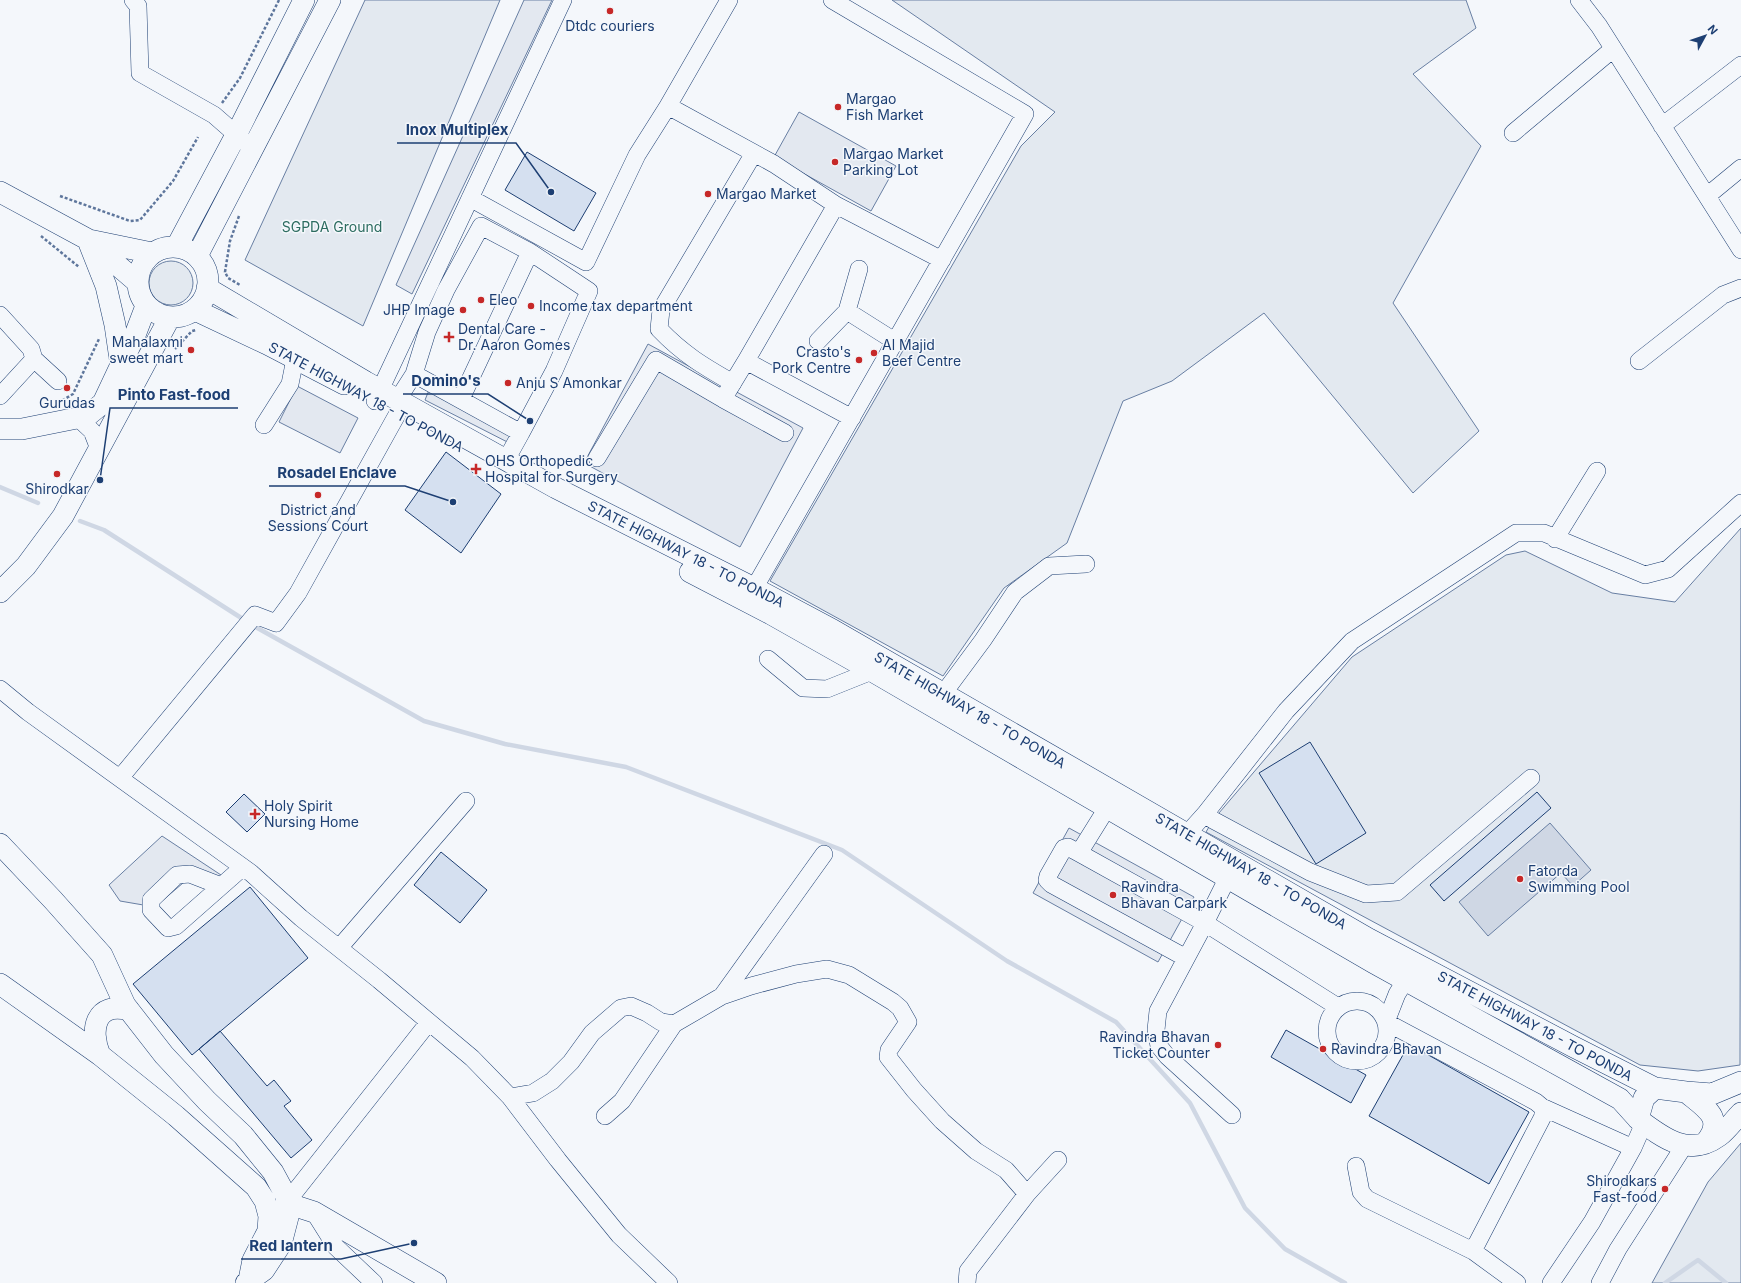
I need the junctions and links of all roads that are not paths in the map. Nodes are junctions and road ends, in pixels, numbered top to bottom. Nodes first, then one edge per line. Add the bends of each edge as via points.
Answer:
1 (133, 0) edge
2 (304, 0) edge
3 (330, 0) edge
4 (563, 0) edge
5 (729, 0) edge
6 (832, 0) edge
7 (1579, 0) edge
8 (1613, 49) junction
9 (1741, 65) edge
10 (668, 106) junction
11 (1662, 126) junction
12 (1512, 133) dead end
13 (236, 135) junction
14 (253, 148) junction
15 (754, 153) junction
16 (1741, 168) edge
17 (0, 192) edge
18 (1707, 196) junction
19 (470, 198) junction
20 (836, 205) junction
21 (87, 239) junction
22 (177, 246) junction
23 (1741, 250) edge
24 (530, 252) junction
25 (152, 253) junction
26 (197, 256) junction
27 (942, 260) junction
28 (859, 269) dead end
29 (137, 282) junction
30 (208, 288) junction
31 (1741, 288) edge
32 (146, 306) junction
33 (195, 310) junction
34 (847, 311) junction
35 (0, 315) edge
36 (170, 317) junction
37 (818, 341) dead end
38 (896, 342) junction
39 (34, 359) junction
40 (295, 359) junction
41 (746, 361) junction
42 (1639, 361) dead end
43 (121, 366) junction
44 (414, 374) junction
45 (58, 381) dead end
46 (733, 383) junction
47 (378, 395) junction
48 (0, 396) edge
49 (461, 399) junction
50 (723, 399) junction
51 (398, 406) junction
52 (78, 418) junction
53 (852, 418) junction
54 (264, 425) dead end
55 (0, 429) edge
56 (521, 433) junction
57 (785, 433) dead end
58 (99, 449) junction
59 (597, 458) dead end
60 (506, 460) junction
61 (1596, 471) dead end
62 (1741, 503) edge
63 (1555, 539) junction
64 (1086, 564) dead end
65 (0, 592) edge
66 (751, 595) junction
67 (768, 659) dead end
68 (872, 671) junction
69 (0, 690) edge
70 (943, 694) junction
71 (120, 778) junction
72 (1531, 778) dead end
73 (466, 801) dead end
74 (1106, 808) junction
75 (1205, 814) junction
76 (1180, 841) junction
77 (0, 844) edge
78 (1079, 853) junction
79 (824, 854) dead end
80 (243, 867) junction
81 (1227, 879) junction
82 (221, 886) dead end
83 (1206, 923) junction
84 (339, 948) junction
85 (1186, 958) junction
86 (1405, 981) junction
87 (0, 984) edge
88 (722, 996) junction
89 (1338, 1007) junction
90 (129, 1010) junction
91 (429, 1022) junction
92 (1386, 1022) junction
93 (674, 1024) junction
94 (100, 1055) junction
95 (1741, 1082) edge
96 (1655, 1088) junction
97 (1686, 1092) junction
98 (510, 1097) junction
99 (1542, 1107) junction
100 (1741, 1113) edge
101 (1232, 1115) dead end
102 (605, 1116) dead end
103 (1641, 1121) junction
104 (1706, 1142) junction
105 (1684, 1146) junction
106 (1633, 1148) junction
107 (1058, 1160) dead end
108 (1356, 1166) dead end
109 (1027, 1194) junction
110 (286, 1203) junction
111 (314, 1212) junction
112 (1473, 1251) junction
113 (247, 1281) edge
114 (374, 1283) edge
115 (436, 1283) edge
116 (669, 1283) edge
117 (967, 1283) edge
118 (1517, 1283) edge
119 (1550, 1283) edge
120 (1600, 1283) edge

1 - 13 street via 138,6 140,73 214,115
2 - 13 main road
3 - 14 main road
4 - 19 street
5 - 10 street
6 - 27 street via 1026,114
7 - 8 street
8 - 11 street
8 - 12 street
9 - 11 street
10 - 15 street
10 - 19 street via 637,155 586,262
11 - 18 street
13 - 14 street
13 - 22 main road
14 - 26 main road
15 - 20 street
15 - 46 street via 661,310 659,328 696,362
16 - 18 street
17 - 21 main road
18 - 23 street
19 - 47 street
20 - 27 street
20 - 41 street
21 - 25 main road
21 - 29 main road
21 - 43 main road via 106,286
22 - 25 main road via 168,246
22 - 26 main road
24 - 44 street via 481,226 446,290 427,332
24 - 49 street
24 - 56 street via 589,291 554,371
25 - 29 main road via 141,265
26 - 30 main road via 208,276
27 - 38 street
28 - 34 street
29 - 32 main road
30 - 33 main road
30 - 47 main road, STATE HIGHWAY 18 - TO PONDA
31 - 42 street via 1723,295
32 - 36 main road
32 - 43 main road
33 - 36 main road
33 - 40 main road, STATE HIGHWAY 18 - TO PONDA
34 - 37 street
34 - 38 street
35 - 39 street via 31,349
36 - 58 main road
38 - 53 street
39 - 45 street
39 - 48 street
40 - 47 main road, STATE HIGHWAY 18 - TO PONDA
40 - 54 street via 290,384
41 - 46 street
41 - 53 street
43 - 52 main road via 103,403 87,416
44 - 49 street
44 - 51 street
46 - 50 street
47 - 51 main road, STATE HIGHWAY 18 - TO PONDA
49 - 56 street
50 - 57 street
50 - 59 street via 656,360
51 - 60 main road, STATE HIGHWAY 18 - TO PONDA
51 - 66 main road, STATE HIGHWAY 18 - TO PONDA via 627,539
51 - 71 street via 298,593 276,623 255,615
52 - 55 main road via 22,429
52 - 58 street via 92,431
53 - 66 street
56 - 60 street
58 - 65 main road via 63,516 26,566
60 - 66 main road, STATE HIGHWAY 18 - TO PONDA
61 - 63 street
62 - 63 street via 1668,569 1645,575
63 - 75 street via 1544,533 1516,533 1352,641 1286,711
64 - 70 street via 1049,566 1015,592
66 - 68 main road, STATE HIGHWAY 18 - TO PONDA
66 - 70 main road, STATE HIGHWAY 18 - TO PONDA via 832,630
67 - 68 street via 803,688 827,689
68 - 74 main road, STATE HIGHWAY 18 - TO PONDA
69 - 71 street
70 - 76 main road, STATE HIGHWAY 18 - TO PONDA
71 - 80 street
72 - 75 street via 1397,892 1366,894 1310,872
73 - 84 street
74 - 76 main road, STATE HIGHWAY 18 - TO PONDA
74 - 78 street
75 - 76 street
76 - 81 main road, STATE HIGHWAY 18 - TO PONDA
76 - 96 main road, STATE HIGHWAY 18 - TO PONDA
77 - 90 main road via 102,955
78 - 83 street
78 - 85 street via 1068,847 1064,848 1047,880
79 - 88 street
80 - 82 street
80 - 84 street
81 - 83 street
81 - 86 main road, STATE HIGHWAY 18 - TO PONDA
83 - 85 street
83 - 89 street
84 - 91 street
85 - 101 street via 1158,1011 1158,1046
86 - 92 street
86 - 103 main road, STATE HIGHWAY 18 - TO PONDA via 1620,1099
87 - 94 main road
88 - 93 street
88 - 109 street via 796,974 827,970 849,975 882,994 900,1008 908,1022 888,1057 942,1121 976,1151 1006,1170
89 - 92 street via 1356,1000 1366,1002 1375,1006
89 - 92 street via 1331,1015 1327,1034 1330,1044 1344,1058 1364,1060 1380,1050 1385,1042
90 - 94 main road via 108,1010 98,1020 94,1039
90 - 110 main road via 164,1055 243,1135 273,1172 286,1196
91 - 98 street via 472,1058
91 - 110 street
92 - 99 street via 1530,1098
93 - 98 street via 661,1022 630,1006 621,1008 592,1033 571,1062 552,1081 533,1093
93 - 102 street via 622,1101
94 - 113 main road via 176,1116 256,1187 265,1201 269,1216 268,1231 253,1260
95 - 97 main road, STATE HIGHWAY 18 - TO PONDA via 1712,1094
96 - 97 main road, STATE HIGHWAY 18 - TO PONDA
96 - 103 main road via 1644,1098
97 - 104 main road via 1713,1117 1715,1126
98 - 116 street via 620,1235
99 - 106 street
99 - 112 street via 1544,1114
100 - 104 main road via 1719,1136
103 - 105 main road via 1666,1138
103 - 106 street
104 - 105 main road
105 - 120 street via 1618,1249
106 - 119 street via 1592,1222
107 - 109 street
108 - 112 street via 1361,1192 1367,1199
109 - 117 street via 968,1271
110 - 111 main road
110 - 113 main road via 288,1217 281,1244 264,1270
111 - 114 street via 336,1247
111 - 115 main road
112 - 118 street

